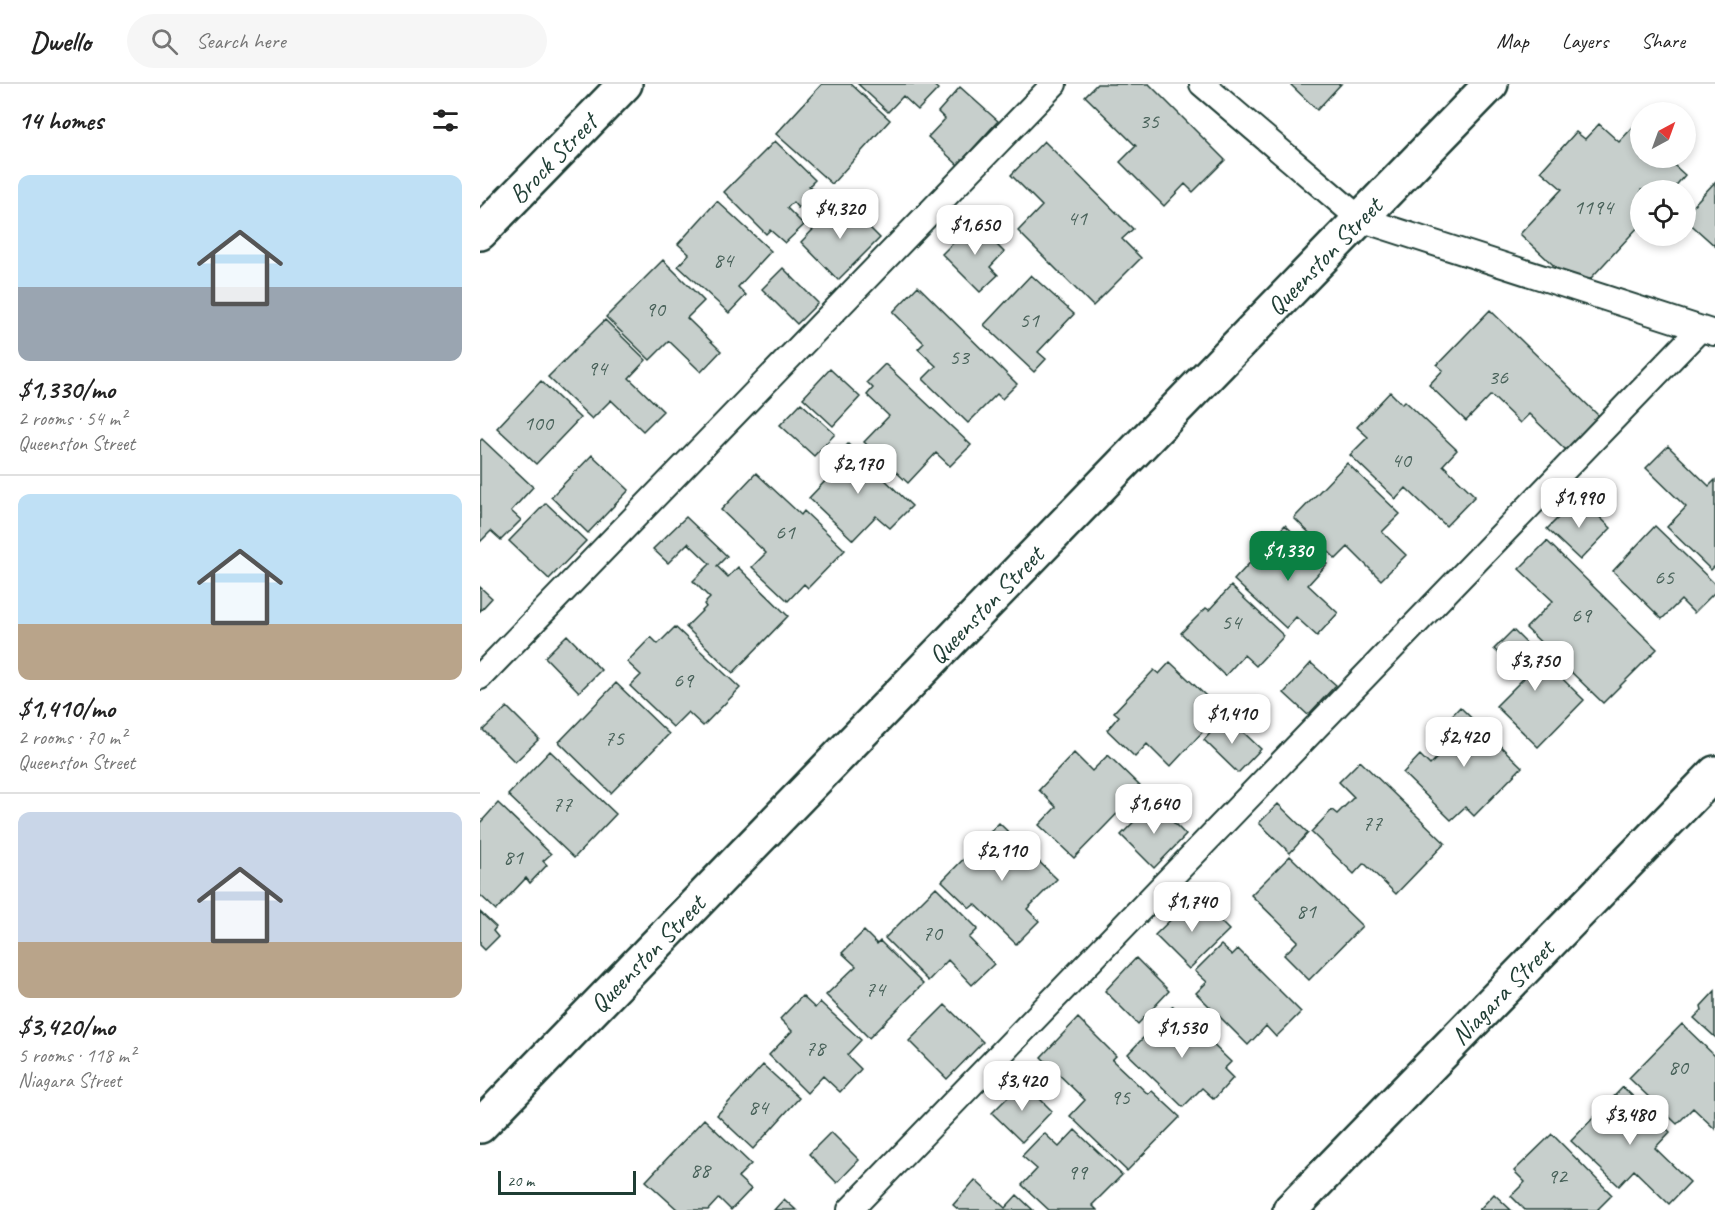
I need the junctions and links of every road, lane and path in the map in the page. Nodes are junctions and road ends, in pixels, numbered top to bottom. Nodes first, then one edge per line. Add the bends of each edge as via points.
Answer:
1 (625, 84) edge
2 (1054, 84) edge
3 (1202, 84) edge
4 (1491, 84) edge
5 (1360, 219) junction
6 (480, 232) edge
7 (1708, 331) edge
8 (480, 677) edge
9 (1715, 773) edge
10 (480, 1126) edge
11 (850, 1210) edge
12 (1290, 1210) edge

1 - 6 street, Brock Street
2 - 8 lane
3 - 5 lane
4 - 5 street, Queenston Street
5 - 7 lane
5 - 10 street, Queenston Street
7 - 11 lane
9 - 12 street, Niagara Street

